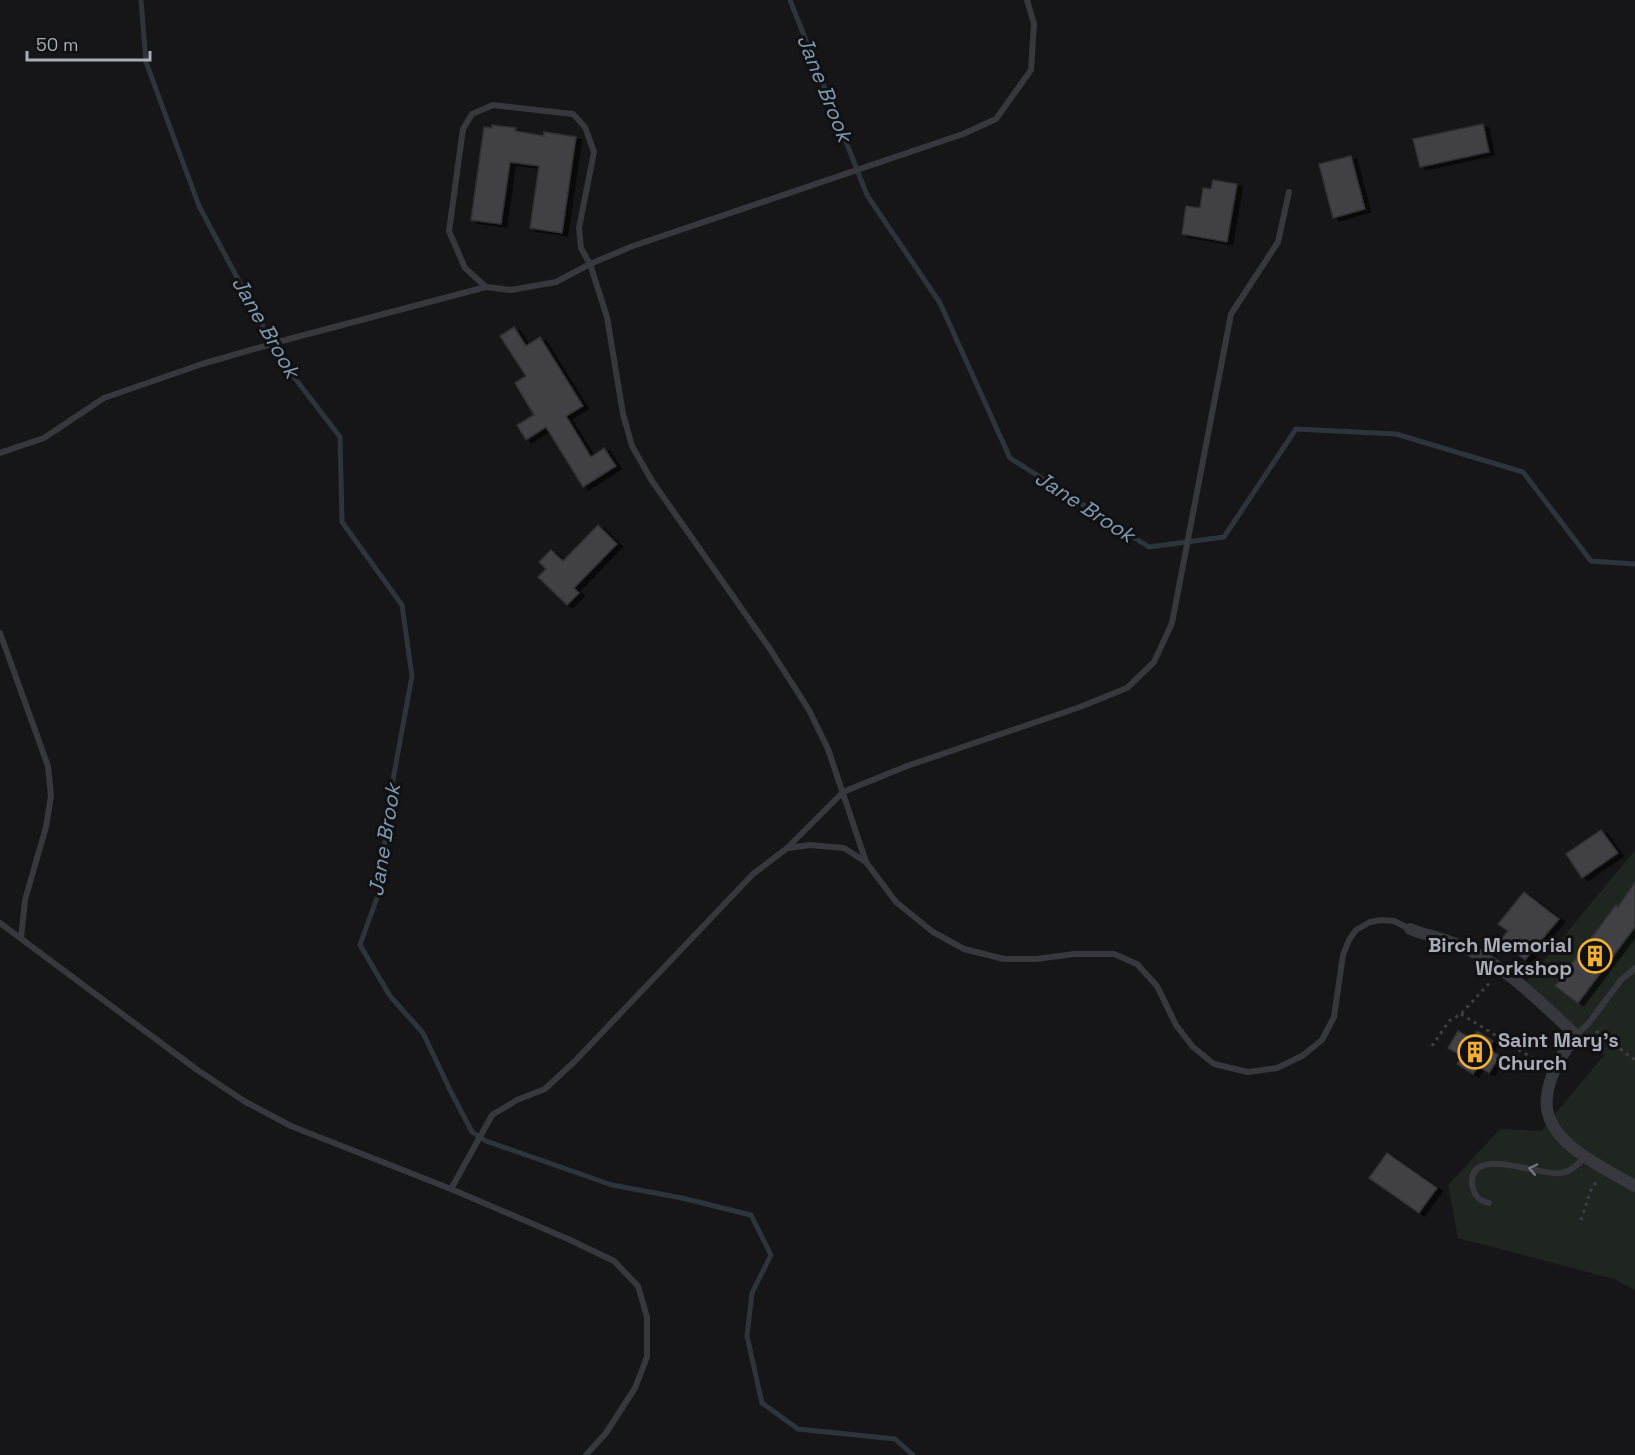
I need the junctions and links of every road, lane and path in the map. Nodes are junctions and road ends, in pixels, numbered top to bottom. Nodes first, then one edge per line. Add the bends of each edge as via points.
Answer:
1 (1027, 0) edge
2 (1289, 192) dead end
3 (590, 264) junction
4 (486, 287) junction
5 (0, 453) edge
6 (0, 633) edge
7 (843, 792) junction
8 (786, 849) junction
9 (867, 862) junction
10 (0, 923) edge
11 (1410, 929) joint
12 (21, 938) junction
13 (1635, 968) edge
14 (1501, 970) junction
15 (1461, 1014) junction
16 (1588, 1024) junction
17 (1576, 1035) junction
18 (1432, 1046) dead end
19 (1635, 1060) edge
20 (1554, 1071) junction
21 (1585, 1156) junction
22 (1601, 1176) dead end
23 (1635, 1186) edge
24 (451, 1189) junction
25 (1489, 1203) dead end
26 (1581, 1220) dead end
27 (586, 1455) edge

1 - 3 lane via 1034,24 1030,70 996,119 963,134
2 - 7 lane via 1278,242 1231,314 1172,623 1154,662 1127,688
3 - 4 lane via 556,282 511,291
3 - 4 lane via 581,248 579,228 594,152 585,128 573,114 493,105 472,114 463,129 449,231 465,268
3 - 7 lane via 607,317 632,446 809,710
4 - 5 lane via 202,364 104,398 44,438
6 - 12 lane via 48,765 51,796 25,900
7 - 8 lane
7 - 9 lane
8 - 9 lane via 810,844 844,848
8 - 24 lane via 753,874 576,1061 545,1089 492,1115
9 - 11 lane via 896,902 933,932 964,949 1004,959 1114,954 1137,964 1157,986 1176,1025 1193,1047 1214,1064 1248,1072 1277,1068 1302,1056 1322,1040 1334,1017 1343,955 1356,930 1382,920
10 - 12 lane
11 - 14 street via 1458,945
12 - 24 lane via 196,1070 244,1101 291,1126
13 - 16 lane via 1621,980
14 - 15 path
14 - 17 street
15 - 18 path via 1449,1021
15 - 20 path
16 - 17 lane
16 - 19 path
17 - 20 street
20 - 21 street via 1546,1103 1549,1118 1563,1139
21 - 23 street
21 -> 25 lane via 1567,1172 1558,1174 1509,1165 1482,1166 1474,1174 1472,1186 1475,1194
22 - 26 path via 1591,1190
24 - 27 lane via 614,1261 638,1286 648,1317 646,1357 635,1389

